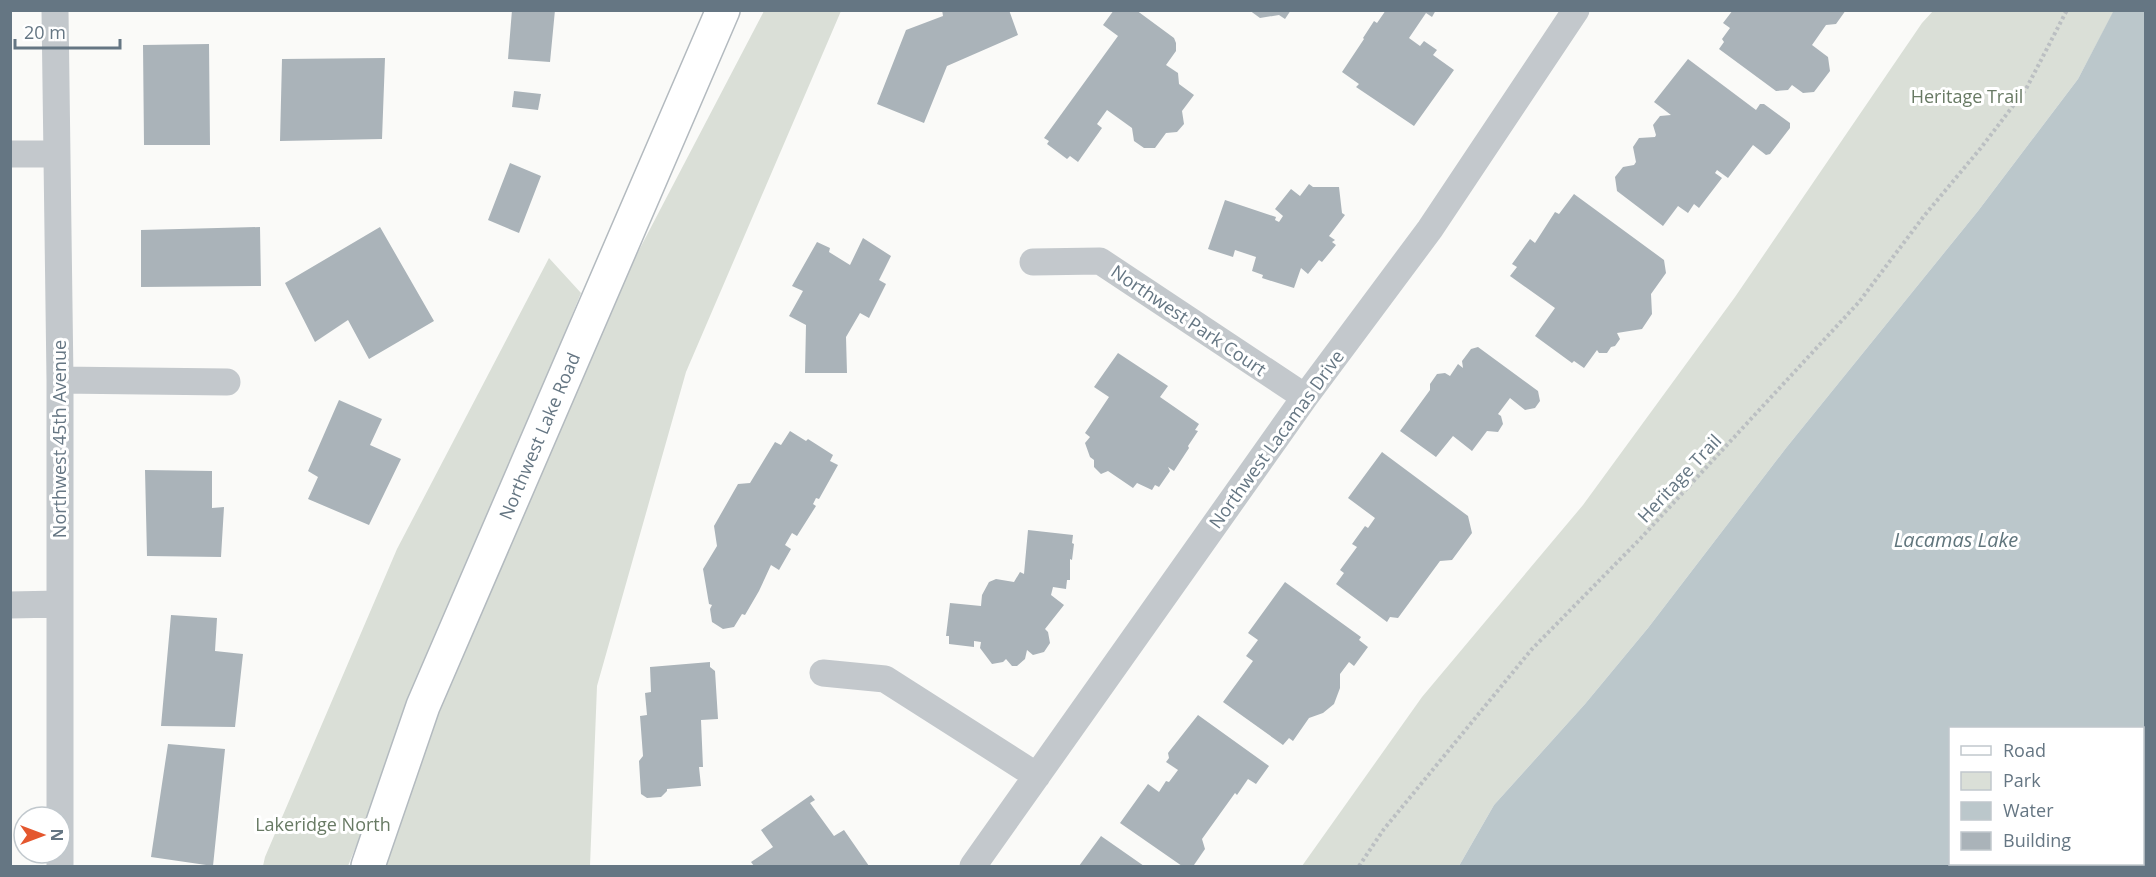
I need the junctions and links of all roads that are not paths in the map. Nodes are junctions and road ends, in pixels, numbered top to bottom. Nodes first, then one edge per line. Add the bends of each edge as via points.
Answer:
1 (55, 10) edge
2 (723, 10) edge
3 (1576, 11) edge
4 (10, 154) edge
5 (56, 154) junction
6 (1033, 262) dead end
7 (60, 380) junction
8 (226, 382) dead end
9 (1305, 397) junction
10 (59, 604) junction
11 (10, 605) edge
12 (823, 673) dead end
13 (1037, 776) junction
14 (60, 867) edge
15 (368, 867) edge
16 (973, 867) edge

1 - 5 street, Northwest 45th Avenue
2 - 15 main road, Northwest Lake Road via 423,706
3 - 9 street, Northwest Lacamas Drive via 1430,229
4 - 5 street
5 - 7 street, Northwest 45th Avenue
6 - 9 street, Northwest Park Court via 1100,261
7 - 8 street
7 - 10 street, Northwest 45th Avenue
9 - 13 street, Northwest Lacamas Drive
10 - 11 street
10 - 14 street, Northwest 45th Avenue
12 - 13 street via 885,679
13 - 16 street, Northwest Lacamas Drive

